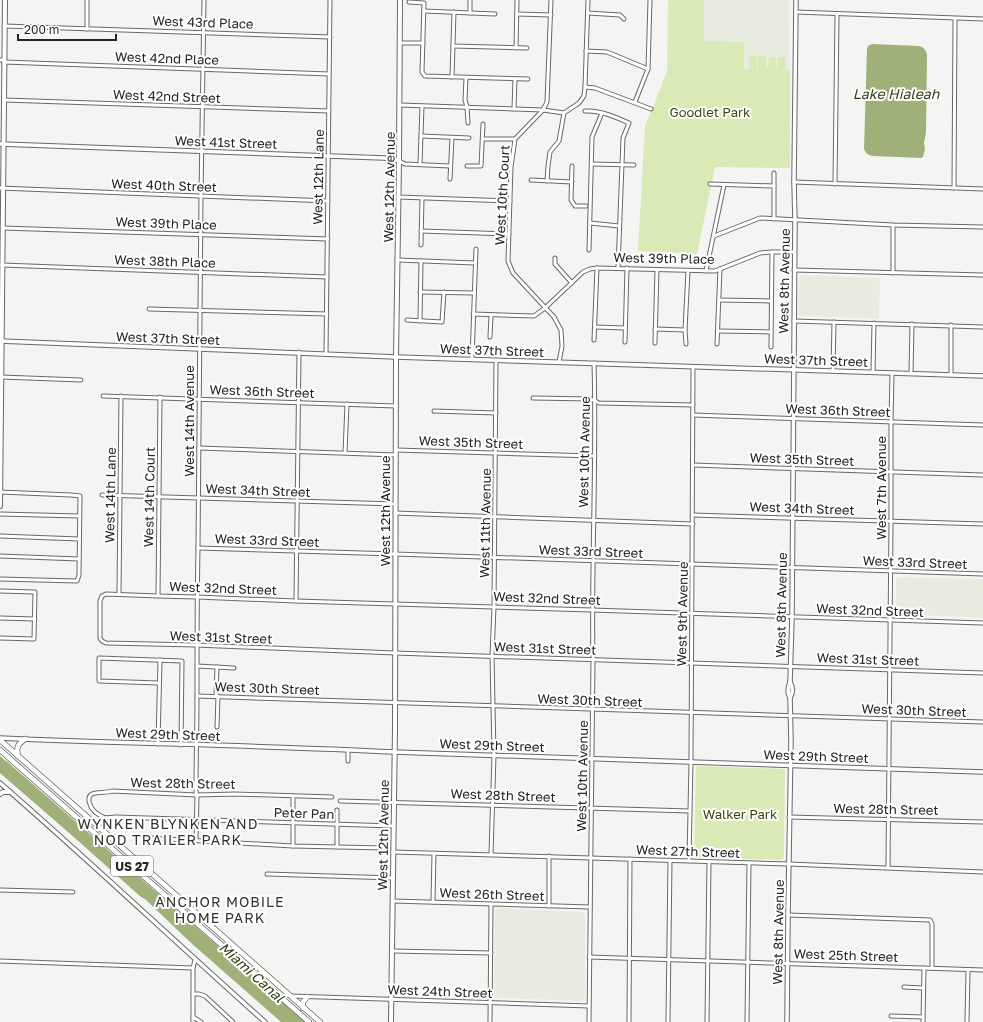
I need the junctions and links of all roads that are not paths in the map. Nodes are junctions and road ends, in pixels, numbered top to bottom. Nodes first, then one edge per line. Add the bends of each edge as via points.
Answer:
1 (5, 0) edge
2 (87, 0) edge
3 (204, 0) edge
4 (330, 0) edge
5 (400, 0) edge
6 (470, 0) edge
7 (517, 0) edge
8 (551, 0) edge
9 (588, 0) edge
10 (650, 0) edge
11 (796, 0) edge
12 (409, 2) dead end
13 (424, 11) junction
14 (454, 12) junction
15 (796, 12) junction
16 (470, 13) junction
17 (495, 14) dead end
18 (517, 14) junction
19 (588, 14) junction
20 (551, 15) junction
21 (837, 15) junction
22 (624, 18) dead end
23 (955, 19) junction
24 (983, 19) edge
25 (4, 26) junction
26 (87, 29) junction
27 (203, 32) junction
28 (330, 37) junction
29 (400, 43) junction
30 (423, 43) junction
31 (453, 46) junction
32 (516, 48) junction
33 (527, 48) dead end
34 (586, 51) junction
35 (3, 61) edge
36 (202, 69) junction
37 (648, 69) junction
38 (329, 74) junction
39 (452, 77) junction
40 (466, 78) junction
41 (515, 79) junction
42 (528, 79) dead end
43 (585, 87) junction
44 (3, 99) edge
45 (635, 102) junction
46 (400, 105) junction
47 (422, 106) junction
48 (202, 107) junction
49 (467, 107) junction
50 (514, 109) junction
51 (650, 109) dead end
52 (543, 110) junction
53 (329, 111) junction
54 (585, 111) dead end
55 (564, 113) junction
56 (602, 113) junction
57 (468, 123) dead end
58 (483, 124) dead end
59 (421, 136) junction
60 (452, 138) junction
61 (470, 138) dead end
62 (483, 139) junction
63 (515, 139) junction
64 (2, 144) edge
65 (202, 151) junction
66 (329, 156) junction
67 (399, 161) junction
68 (420, 164) junction
69 (592, 164) junction
70 (622, 165) junction
71 (634, 165) dead end
72 (450, 166) junction
73 (467, 166) dead end
74 (572, 166) dead end
75 (774, 173) dead end
76 (450, 179) dead end
77 (531, 180) dead end
78 (547, 181) junction
79 (572, 182) junction
80 (794, 182) junction
81 (710, 184) dead end
82 (835, 184) junction
83 (724, 185) junction
84 (774, 186) junction
85 (2, 188) edge
86 (954, 188) junction
87 (983, 189) edge
88 (201, 196) junction
89 (398, 197) junction
90 (422, 198) junction
91 (328, 201) junction
92 (510, 201) junction
93 (586, 206) dead end
94 (774, 219) junction
95 (795, 220) junction
96 (590, 223) junction
97 (893, 224) junction
98 (2, 226) edge
99 (619, 226) junction
100 (983, 227) edge
101 (421, 231) junction
102 (509, 234) junction
103 (200, 235) junction
104 (714, 236) junction
105 (328, 239) junction
106 (421, 245) dead end
107 (476, 249) dead end
108 (589, 250) dead end
109 (772, 252) junction
110 (794, 252) junction
111 (555, 258) dead end
112 (398, 260) junction
113 (421, 261) junction
114 (2, 263) edge
115 (475, 263) junction
116 (597, 268) junction
117 (618, 268) junction
118 (627, 268) junction
119 (720, 269) junction
120 (657, 270) junction
121 (794, 270) junction
122 (688, 271) junction
123 (706, 271) junction
124 (200, 272) junction
125 (893, 273) junction
126 (983, 275) edge
127 (327, 276) junction
128 (572, 283) junction
129 (420, 292) junction
130 (444, 292) junction
131 (474, 293) junction
132 (719, 300) junction
133 (771, 300) junction
134 (545, 308) junction
135 (149, 309) dead end
136 (200, 310) junction
137 (327, 314) junction
138 (474, 314) junction
139 (491, 315) junction
140 (407, 320) dead end
141 (420, 321) junction
142 (794, 321) junction
143 (834, 322) junction
144 (874, 323) junction
145 (912, 324) junction
146 (952, 326) junction
147 (595, 327) junction
148 (983, 327) edge
149 (625, 328) junction
150 (655, 329) junction
151 (685, 330) junction
152 (718, 331) junction
153 (771, 332) junction
154 (490, 338) dead end
155 (594, 340) dead end
156 (1, 341) edge
157 (625, 342) dead end
158 (655, 343) dead end
159 (686, 344) dead end
160 (717, 344) dead end
161 (771, 347) dead end
162 (199, 349) junction
163 (299, 352) junction
164 (326, 354) junction
165 (396, 357) junction
166 (472, 359) junction
167 (496, 360) junction
168 (559, 362) junction
169 (594, 363) junction
170 (693, 367) junction
171 (793, 370) junction
172 (833, 371) junction
173 (873, 372) junction
174 (892, 373) junction
175 (911, 373) junction
176 (951, 375) junction
177 (983, 376) edge
178 (1, 377) junction
179 (81, 380) dead end
180 (103, 396) dead end
181 (121, 396) junction
182 (160, 397) junction
183 (533, 398) dead end
184 (199, 399) junction
185 (595, 401) junction
186 (298, 402) junction
187 (347, 404) junction
188 (693, 405) junction
189 (396, 406) junction
190 (434, 411) dead end
191 (496, 413) junction
192 (693, 415) junction
193 (793, 419) junction
194 (891, 423) junction
195 (983, 425) edge
196 (199, 448) junction
197 (297, 451) junction
198 (396, 452) junction
199 (345, 453) junction
200 (496, 453) junction
201 (594, 456) junction
202 (693, 465) junction
203 (792, 469) junction
204 (891, 472) junction
205 (983, 475) edge
206 (0, 492) edge
207 (102, 494) dead end
208 (120, 495) junction
209 (159, 496) junction
210 (198, 498) junction
211 (297, 501) junction
212 (395, 504) junction
213 (0, 506) edge
214 (395, 513) junction
215 (0, 514) edge
216 (692, 515) junction
217 (79, 516) junction
218 (495, 517) junction
219 (792, 518) junction
220 (593, 520) junction
221 (891, 522) junction
222 (692, 524) junction
223 (983, 524) edge
224 (0, 536) edge
225 (79, 539) junction
226 (198, 548) junction
227 (296, 551) junction
228 (395, 554) junction
229 (0, 556) edge
230 (494, 558) junction
231 (79, 559) junction
232 (593, 561) junction
233 (692, 564) junction
234 (792, 568) junction
235 (890, 571) junction
236 (983, 574) edge
237 (0, 579) edge
238 (0, 591) edge
239 (119, 594) junction
240 (158, 596) junction
241 (197, 597) junction
242 (296, 601) junction
243 (395, 604) junction
244 (494, 607) junction
245 (592, 610) junction
246 (692, 613) junction
247 (792, 617) junction
248 (0, 618) edge
249 (35, 619) junction
250 (890, 620) junction
251 (983, 623) edge
252 (0, 638) edge
253 (106, 643) joint
254 (196, 645) junction
255 (395, 653) junction
256 (492, 656) junction
257 (160, 660) junction
258 (593, 660) junction
259 (692, 663) junction
260 (197, 666) junction
261 (791, 666) junction
262 (217, 667) junction
263 (234, 668) dead end
264 (889, 670) junction
265 (983, 673) edge
266 (159, 683) junction
267 (197, 696) junction
268 (217, 696) junction
269 (394, 703) junction
270 (493, 707) junction
271 (592, 710) junction
272 (691, 713) junction
273 (791, 715) junction
274 (889, 719) junction
275 (983, 722) edge
276 (217, 727) dead end
277 (0, 739) edge
278 (25, 739) junction
279 (158, 744) junction
280 (181, 745) junction
281 (196, 745) junction
282 (0, 750) edge
283 (348, 750) junction
284 (394, 752) junction
285 (494, 755) junction
286 (18, 756) junction
287 (592, 759) junction
288 (348, 761) dead end
289 (691, 762) junction
290 (790, 765) junction
291 (888, 768) junction
292 (983, 772) edge
293 (0, 783) edge
294 (10, 792) junction
295 (0, 794) edge
296 (197, 794) junction
297 (294, 796) junction
298 (332, 797) dead end
299 (340, 801) dead end
300 (394, 802) junction
301 (492, 805) junction
302 (592, 808) junction
303 (337, 810) dead end
304 (690, 812) junction
305 (789, 817) junction
306 (105, 818) junction
307 (196, 820) junction
308 (888, 820) junction
309 (983, 822) edge
310 (293, 823) junction
311 (337, 825) junction
312 (98, 826) junction
313 (393, 826) junction
314 (149, 838) dead end
315 (196, 841) junction
316 (293, 846) junction
317 (337, 847) junction
318 (385, 848) dead end
319 (393, 852) junction
320 (434, 853) junction
321 (491, 855) junction
322 (549, 856) junction
323 (590, 858) junction
324 (630, 859) junction
325 (670, 860) junction
326 (689, 861) junction
327 (709, 862) junction
328 (749, 863) junction
329 (789, 864) junction
330 (888, 868) junction
331 (983, 872) edge
332 (267, 874) dead end
333 (393, 878) junction
334 (0, 890) edge
335 (73, 892) dead end
336 (392, 901) junction
337 (434, 902) junction
338 (491, 904) junction
339 (549, 906) junction
340 (590, 907) junction
341 (788, 915) junction
342 (392, 951) junction
343 (491, 953) junction
344 (589, 957) junction
345 (630, 958) junction
346 (195, 960) junction
347 (669, 960) junction
348 (0, 961) edge
349 (708, 961) junction
350 (748, 962) junction
351 (787, 963) junction
352 (193, 968) junction
353 (924, 968) junction
354 (932, 968) junction
355 (968, 970) junction
356 (983, 970) edge
357 (904, 987) dead end
358 (923, 988) junction
359 (274, 991) junction
360 (193, 994) junction
361 (290, 996) junction
362 (306, 997) junction
363 (391, 1000) junction
364 (490, 1003) junction
365 (589, 1006) junction
366 (303, 1008) junction
367 (892, 1016) dead end
368 (193, 1017) junction
369 (923, 1017) junction
370 (193, 1022) edge
371 (201, 1022) edge
372 (233, 1022) edge
373 (265, 1022) edge
374 (309, 1022) edge
375 (320, 1022) edge
376 (391, 1022) edge
377 (490, 1022) edge
378 (589, 1022) edge
379 (629, 1022) edge
380 (668, 1022) edge
381 (707, 1022) edge
382 (747, 1022) edge
383 (787, 1022) edge
384 (923, 1022) edge
385 (967, 1022) edge

1 - 25 main road
2 - 26 street
3 - 27 street, West 14th Avenue
4 - 28 street, West 12th Lane
5 - 29 main road, West 12th Avenue
6 - 16 street
7 - 18 street
8 - 20 street
9 - 19 street
10 - 37 street
11 - 15 street, West 8th Avenue
12 - 13 street via 424,2
13 - 14 street
13 - 30 street
14 - 16 street
14 - 31 street
15 - 21 street
15 - 80 street, West 8th Avenue
16 - 17 street
18 - 20 street
18 - 32 street
19 - 22 street via 620,15
19 - 34 street
20 - 52 street via 547,102
21 - 23 street
21 - 82 street
23 - 24 street
23 - 86 street
25 - 26 street, West 43rd Place
25 - 35 main road
26 - 27 street, West 43rd Place
27 - 28 street, West 43rd Place
27 - 36 street, West 14th Avenue
28 - 38 street, West 12th Lane
29 - 30 street
29 - 46 main road, West 12th Avenue
30 - 39 street via 422,72 425,76
31 - 32 street
31 - 39 street
32 - 33 street
34 - 37 street via 607,52
34 - 43 street
35 - 36 street, West 42nd Place
35 - 44 main road
36 - 38 street, West 42nd Place
36 - 48 street, West 14th Avenue
37 - 45 street
38 - 53 street, West 12th Lane
39 - 40 street
40 - 41 street
40 - 49 street
41 - 42 street
41 - 50 street
43 - 45 street
43 - 55 street via 584,96 579,103
44 - 48 street, West 42nd Street
44 - 64 main road
45 - 51 street
46 - 47 street
46 - 67 main road, West 12th Avenue
47 - 49 street
47 - 59 street
48 - 53 street, West 42nd Street
48 - 65 street, West 14th Avenue
49 - 50 street
49 - 57 street
50 - 52 street
52 - 55 street
52 - 63 street, West 10th Court
53 - 66 street, West 12th Lane
54 - 56 street
55 - 78 street via 559,141 550,152
56 - 69 street via 592,137
56 - 70 street via 629,123 623,138
58 - 62 street
59 - 60 street
59 - 68 street
60 - 61 street
60 - 72 street
62 - 63 street
62 - 73 street via 481,166
63 - 92 street, West 10th Court
64 - 65 street, West 41st Street
64 - 85 main road
65 - 66 street, West 41st Street
65 - 88 street, West 14th Avenue
66 - 67 street, West 41st Street
66 - 91 street, West 12th Lane
67 - 68 street, West 41st Street via 405,164
67 - 89 main road, West 12th Avenue
68 - 72 street, West 41st Street
69 - 70 street
69 - 96 street
70 - 71 street
70 - 99 street
72 - 76 street
74 - 79 street
75 - 84 street
77 - 78 street
78 - 79 street
79 - 93 street via 571,200 575,206
80 - 82 street
80 - 95 street, West 8th Avenue
81 - 83 street
82 - 86 street
83 - 84 street
83 - 104 street
84 - 94 street
85 - 88 street, West 40th Street
85 - 98 main road
86 - 87 street
88 - 91 street, West 40th Street
88 - 103 street, West 14th Avenue
89 - 90 street
89 - 112 main road, West 12th Avenue
90 - 92 street
90 - 101 street
91 - 105 street, West 12th Lane
92 - 102 street, West 10th Court
94 - 95 street
94 - 104 street via 760,218
95 - 97 street
95 - 110 street, West 8th Avenue
96 - 99 street
96 - 108 street
97 - 100 street
97 - 125 street
98 - 103 street, West 39th Place
98 - 114 main road
99 - 117 street
101 - 102 street
101 - 106 street
102 - 134 street, West 10th Court via 508,261 513,273
103 - 105 street, West 39th Place
103 - 124 street, West 14th Avenue
104 - 123 street
105 - 127 street, West 12th Lane
107 - 115 street
109 - 110 street, West 39th Place
109 - 119 street, West 39th Place via 760,253
109 - 133 street
110 - 121 street, West 8th Avenue
111 - 128 street via 555,264
112 - 113 street
112 - 165 main road, West 12th Avenue
113 - 115 street
113 - 129 street
114 - 124 street, West 38th Place
114 - 156 main road
115 - 131 street
116 - 117 street, West 39th Place
116 - 128 street, West 39th Place via 583,272
116 - 147 street
117 - 118 street, West 39th Place
118 - 120 street, West 39th Place
118 - 149 street
119 - 123 street, West 39th Place
119 - 132 street
120 - 122 street, West 39th Place
120 - 150 street
121 - 125 street
121 - 142 street, West 8th Avenue
122 - 123 street, West 39th Place
122 - 151 street
124 - 127 street, West 38th Place
124 - 136 street, West 14th Avenue
125 - 126 street
127 - 137 street, West 12th Lane
128 - 134 street, West 39th Place
129 - 130 street
129 - 141 street
130 - 131 street
130 - 141 street via 442,322
131 - 138 street
132 - 133 street
132 - 152 street
133 - 153 street
134 - 139 street, West 39th Place via 534,316
134 - 168 street, West 10th Court via 554,317 560,330 562,346
135 - 136 street
136 - 137 street
136 - 162 street, West 14th Avenue
137 - 164 street, West 12th Lane
138 - 139 street, West 39th Place
138 - 166 street
139 - 154 street
140 - 141 street
142 - 143 street
142 - 171 street, West 8th Avenue
143 - 144 street
143 - 172 street
144 - 145 street
144 - 173 street
145 - 146 street
145 - 175 street
146 - 148 street
146 - 176 street
147 - 149 street
147 - 155 street
149 - 157 street
150 - 151 street
150 - 158 street
151 - 159 street
152 - 153 street
152 - 160 street
153 - 161 street
156 - 162 street, West 37th Street
156 - 178 main road
162 - 163 street, West 37th Street
162 - 184 street, West 14th Avenue
163 - 164 street, West 37th Street
163 - 186 street
164 - 165 street, West 37th Street
165 - 166 street, West 37th Street
165 - 189 main road, West 12th Avenue
166 - 167 street, West 37th Street
167 - 168 street, West 37th Street
167 - 191 street, West 11th Avenue
168 - 169 street, West 37th Street
169 - 170 street, West 37th Street
169 - 185 street, West 10th Avenue
170 - 171 street, West 37th Street
170 - 188 street, West 9th Avenue
171 - 172 street, West 37th Street
171 - 193 street, West 8th Avenue
172 - 173 street, West 37th Street
173 - 174 street, West 37th Street
174 - 175 street, West 37th Street
174 - 194 street, West 7th Avenue
175 - 176 street, West 37th Street
176 - 177 street, West 37th Street
178 - 179 street
178 - 206 main road
180 - 181 street, West 36th Street
181 - 182 street, West 36th Street
181 - 208 street, West 14th Lane
182 - 184 street, West 36th Street
182 - 209 street, West 14th Court
183 - 185 street
184 - 186 street, West 36th Street
184 - 196 street, West 14th Avenue
185 - 188 street
185 - 201 street, West 10th Avenue
186 - 187 street, West 36th Street
186 - 197 street
187 - 189 street, West 36th Street
187 - 199 street
188 - 192 street, West 9th Avenue
189 - 198 main road, West 12th Avenue
190 - 191 street
191 - 200 street, West 11th Avenue
192 - 193 street, West 36th Street
192 - 202 street, West 9th Avenue
193 - 194 street, West 36th Street
193 - 203 street, West 8th Avenue
194 - 195 street, West 36th Street
194 - 204 street, West 7th Avenue
196 - 197 street, West 35th Street
196 - 210 street, West 14th Avenue
197 - 199 street, West 35th Street
197 - 211 street
198 - 199 street, West 35th Street
198 - 200 street, West 35th Street
198 - 212 main road, West 12th Avenue
200 - 201 street, West 35th Street
200 - 218 street, West 11th Avenue
201 - 220 street, West 10th Avenue
202 - 203 street, West 35th Street
202 - 216 street, West 9th Avenue
203 - 204 street, West 35th Street
203 - 219 street, West 8th Avenue
204 - 205 street, West 35th Street
204 - 221 street, West 7th Avenue
206 - 213 main road
206 - 217 street via 80,496
207 - 208 street, West 34th Street
208 - 209 street, West 34th Street
208 - 239 street, West 14th Lane
209 - 210 street, West 34th Street
209 - 240 street, West 14th Court
210 - 211 street, West 34th Street
210 - 226 street, West 14th Avenue
211 - 212 street, West 34th Street
211 - 227 street
212 - 214 main road, West 12th Avenue
214 - 218 street
214 - 228 main road, West 12th Avenue
215 - 217 street
216 - 219 street, West 34th Street
216 - 222 street, West 9th Avenue
217 - 225 street
218 - 220 street
218 - 230 street, West 11th Avenue
219 - 221 street, West 34th Street
219 - 234 street, West 8th Avenue
220 - 222 street
220 - 232 street, West 10th Avenue
221 - 223 street, West 34th Street
221 - 235 street, West 7th Avenue
222 - 233 street, West 9th Avenue
224 - 225 street
225 - 231 street
226 - 227 street, West 33rd Street
226 - 241 street, West 14th Avenue
227 - 228 street, West 33rd Street
227 - 242 street
228 - 230 street, West 33rd Street
228 - 243 main road, West 12th Avenue
229 - 231 street
230 - 232 street, West 33rd Street
230 - 244 street, West 11th Avenue
231 - 237 street via 77,581
232 - 233 street, West 33rd Street
232 - 245 street, West 10th Avenue
233 - 234 street, West 33rd Street
233 - 246 street, West 9th Avenue
234 - 235 street, West 33rd Street
234 - 247 street, West 8th Avenue
235 - 236 street, West 33rd Street
235 - 250 street, West 7th Avenue
238 - 249 street via 35,592
239 - 240 street, West 32nd Street
239 - 253 street, West 32nd Street via 106,594 100,601 100,638
240 - 241 street, West 32nd Street
241 - 242 street, West 32nd Street
241 - 254 street, West 14th Avenue
242 - 243 street, West 32nd Street
243 - 244 street, West 32nd Street
243 - 255 main road, West 12th Avenue
244 - 245 street, West 32nd Street
244 - 256 street, West 11th Avenue
245 - 246 street, West 32nd Street
245 - 258 street, West 10th Avenue
246 - 247 street, West 32nd Street
246 - 259 street, West 9th Avenue
247 - 250 street, West 32nd Street
247 - 261 street, West 8th Avenue
248 - 249 street
249 - 252 street via 34,639
250 - 251 street, West 32nd Street
250 - 264 street, West 7th Avenue
253 - 254 street, West 31st Street
254 - 255 street, West 31st Street
254 - 260 street, West 14th Avenue
255 - 256 street, West 31st Street
255 - 269 main road, West 12th Avenue
256 - 258 street, West 31st Street
256 - 270 street, West 11th Avenue
257 - 266 street
257 - 266 street via 99,658 98,681
257 - 280 street via 182,661
258 - 259 street, West 31st Street
258 - 271 street, West 10th Avenue
259 - 261 street, West 31st Street
259 - 272 street, West 9th Avenue
260 - 262 street
260 - 267 street, West 14th Avenue
261 - 264 street, West 31st Street
261 - 273 street, West 8th Avenue
262 - 263 street
262 - 268 street
264 - 265 street, West 31st Street
264 - 274 street, West 7th Avenue
266 - 279 street
267 - 268 street, West 30th Street
267 - 281 street, West 14th Avenue
268 - 269 street, West 30th Street
268 - 276 street
269 - 270 street, West 30th Street
269 - 284 main road, West 12th Avenue
270 - 271 street, West 30th Street
270 - 285 street, West 11th Avenue
271 - 272 street, West 30th Street
271 - 287 street, West 10th Avenue
272 - 273 street, West 30th Street
272 - 289 street, West 9th Avenue
273 - 274 street, West 30th Street
273 - 290 street, West 8th Avenue
274 - 275 street, West 30th Street
274 - 291 street, West 7th Avenue
277 - 278 street, West 29th Street
277 - 286 highway, US 27
278 - 279 street, West 29th Street
278 - 286 highway via 18,746
279 - 280 street, West 29th Street
280 - 281 street, West 29th Street
281 - 283 street, West 29th Street
281 - 296 street, West 14th Avenue
282 - 359 highway, US 27
283 - 284 street, West 29th Street
283 - 288 street
284 - 285 street, West 29th Street
284 - 300 main road, West 12th Avenue
285 - 287 street, West 29th Street
285 - 301 street, West 11th Avenue
286 - 312 highway, US 27
287 - 289 street, West 29th Street
287 - 302 street, West 10th Avenue
289 - 290 street, West 29th Street
289 - 304 street, West 9th Avenue
290 - 291 street, West 29th Street
290 - 305 street, West 8th Avenue
291 - 292 street, West 29th Street
291 - 308 street, West 7th Avenue
293 - 294 street
294 - 295 main road
294 - 346 street
296 - 297 street, West 28th Street
296 - 306 street, West 28th Street via 112,791 93,793 89,799 94,812
296 - 307 street, West 14th Avenue
297 - 298 street, West 28th Street
297 - 310 street
299 - 300 street, West 28th Street
300 - 301 street, West 28th Street
300 - 313 main road, West 12th Avenue
301 - 302 street, West 28th Street
301 - 321 street, West 11th Avenue
302 - 304 street, West 28th Street
302 - 323 street, West 10th Avenue
303 - 311 street
304 - 326 street, West 9th Avenue
305 - 308 street, West 28th Street
305 - 329 street, West 8th Avenue
306 - 307 street, Peter Pan
306 - 312 street
307 - 310 street, Peter Pan
307 - 315 street, West 14th Avenue
308 - 309 street, West 28th Street
308 - 330 street, West 7th Avenue
310 - 311 street, Peter Pan
310 - 316 street
311 - 313 street, Peter Pan
311 - 317 street
312 - 361 highway, US 27
313 - 319 main road, West 12th Avenue
314 - 315 street
315 - 316 street
316 - 317 street
317 - 318 street
319 - 320 street, West 27th Street
319 - 333 main road, West 12th Avenue
320 - 321 street, West 27th Street
320 - 337 street
321 - 322 street, West 27th Street
322 - 323 street, West 27th Street
322 - 339 street
323 - 324 street, West 27th Street
323 - 340 street, West 10th Avenue
324 - 325 street, West 27th Street
324 - 345 street
325 - 326 street, West 27th Street
325 - 347 street
326 - 327 street, West 27th Street
327 - 328 street, West 27th Street
327 - 349 street
328 - 329 street, West 27th Street
328 - 350 street
329 - 330 street, West 27th Street
329 - 341 street, West 8th Avenue
330 - 331 street, West 27th Street
332 - 333 street
333 - 336 main road, West 12th Avenue
334 - 335 street
336 - 337 street, West 26th Street
336 - 342 main road, West 12th Avenue
337 - 338 street, West 26th Street
338 - 339 street, West 26th Street
338 - 343 street
339 - 340 street, West 26th Street
340 - 344 street, West 10th Avenue
341 - 351 street, West 8th Avenue
341 - 354 street via 930,920
342 - 343 street
342 - 363 main road, West 12th Avenue
343 - 364 street
344 - 345 street, West 25th Street
344 - 365 street, West 10th Avenue
345 - 347 street, West 25th Street
345 - 379 street
346 - 352 street
346 - 373 street
347 - 349 street, West 25th Street
347 - 380 street
348 - 352 street
349 - 350 street, West 25th Street
349 - 381 street
350 - 351 street, West 25th Street
350 - 382 street
351 - 353 street, West 25th Street
351 - 383 street, West 8th Avenue
352 - 360 street
353 - 354 street, West 25th Street
353 - 358 street
354 - 355 street, West 25th Street
355 - 356 street, West 25th Street
355 - 385 street
357 - 358 street
358 - 369 street
359 - 361 highway
359 - 374 highway, US 27
360 - 368 street
360 - 372 street via 205,996
361 - 362 street, West 24th Street
361 - 366 highway, US 27
362 - 363 street, West 24th Street
362 - 366 highway
363 - 364 street, West 24th Street
363 - 376 main road, West 12th Avenue
364 - 365 street, West 24th Street
364 - 377 street
365 - 378 street, West 10th Avenue
366 - 375 highway, US 27
367 - 369 street
368 - 370 street
368 - 371 street
369 - 384 street

